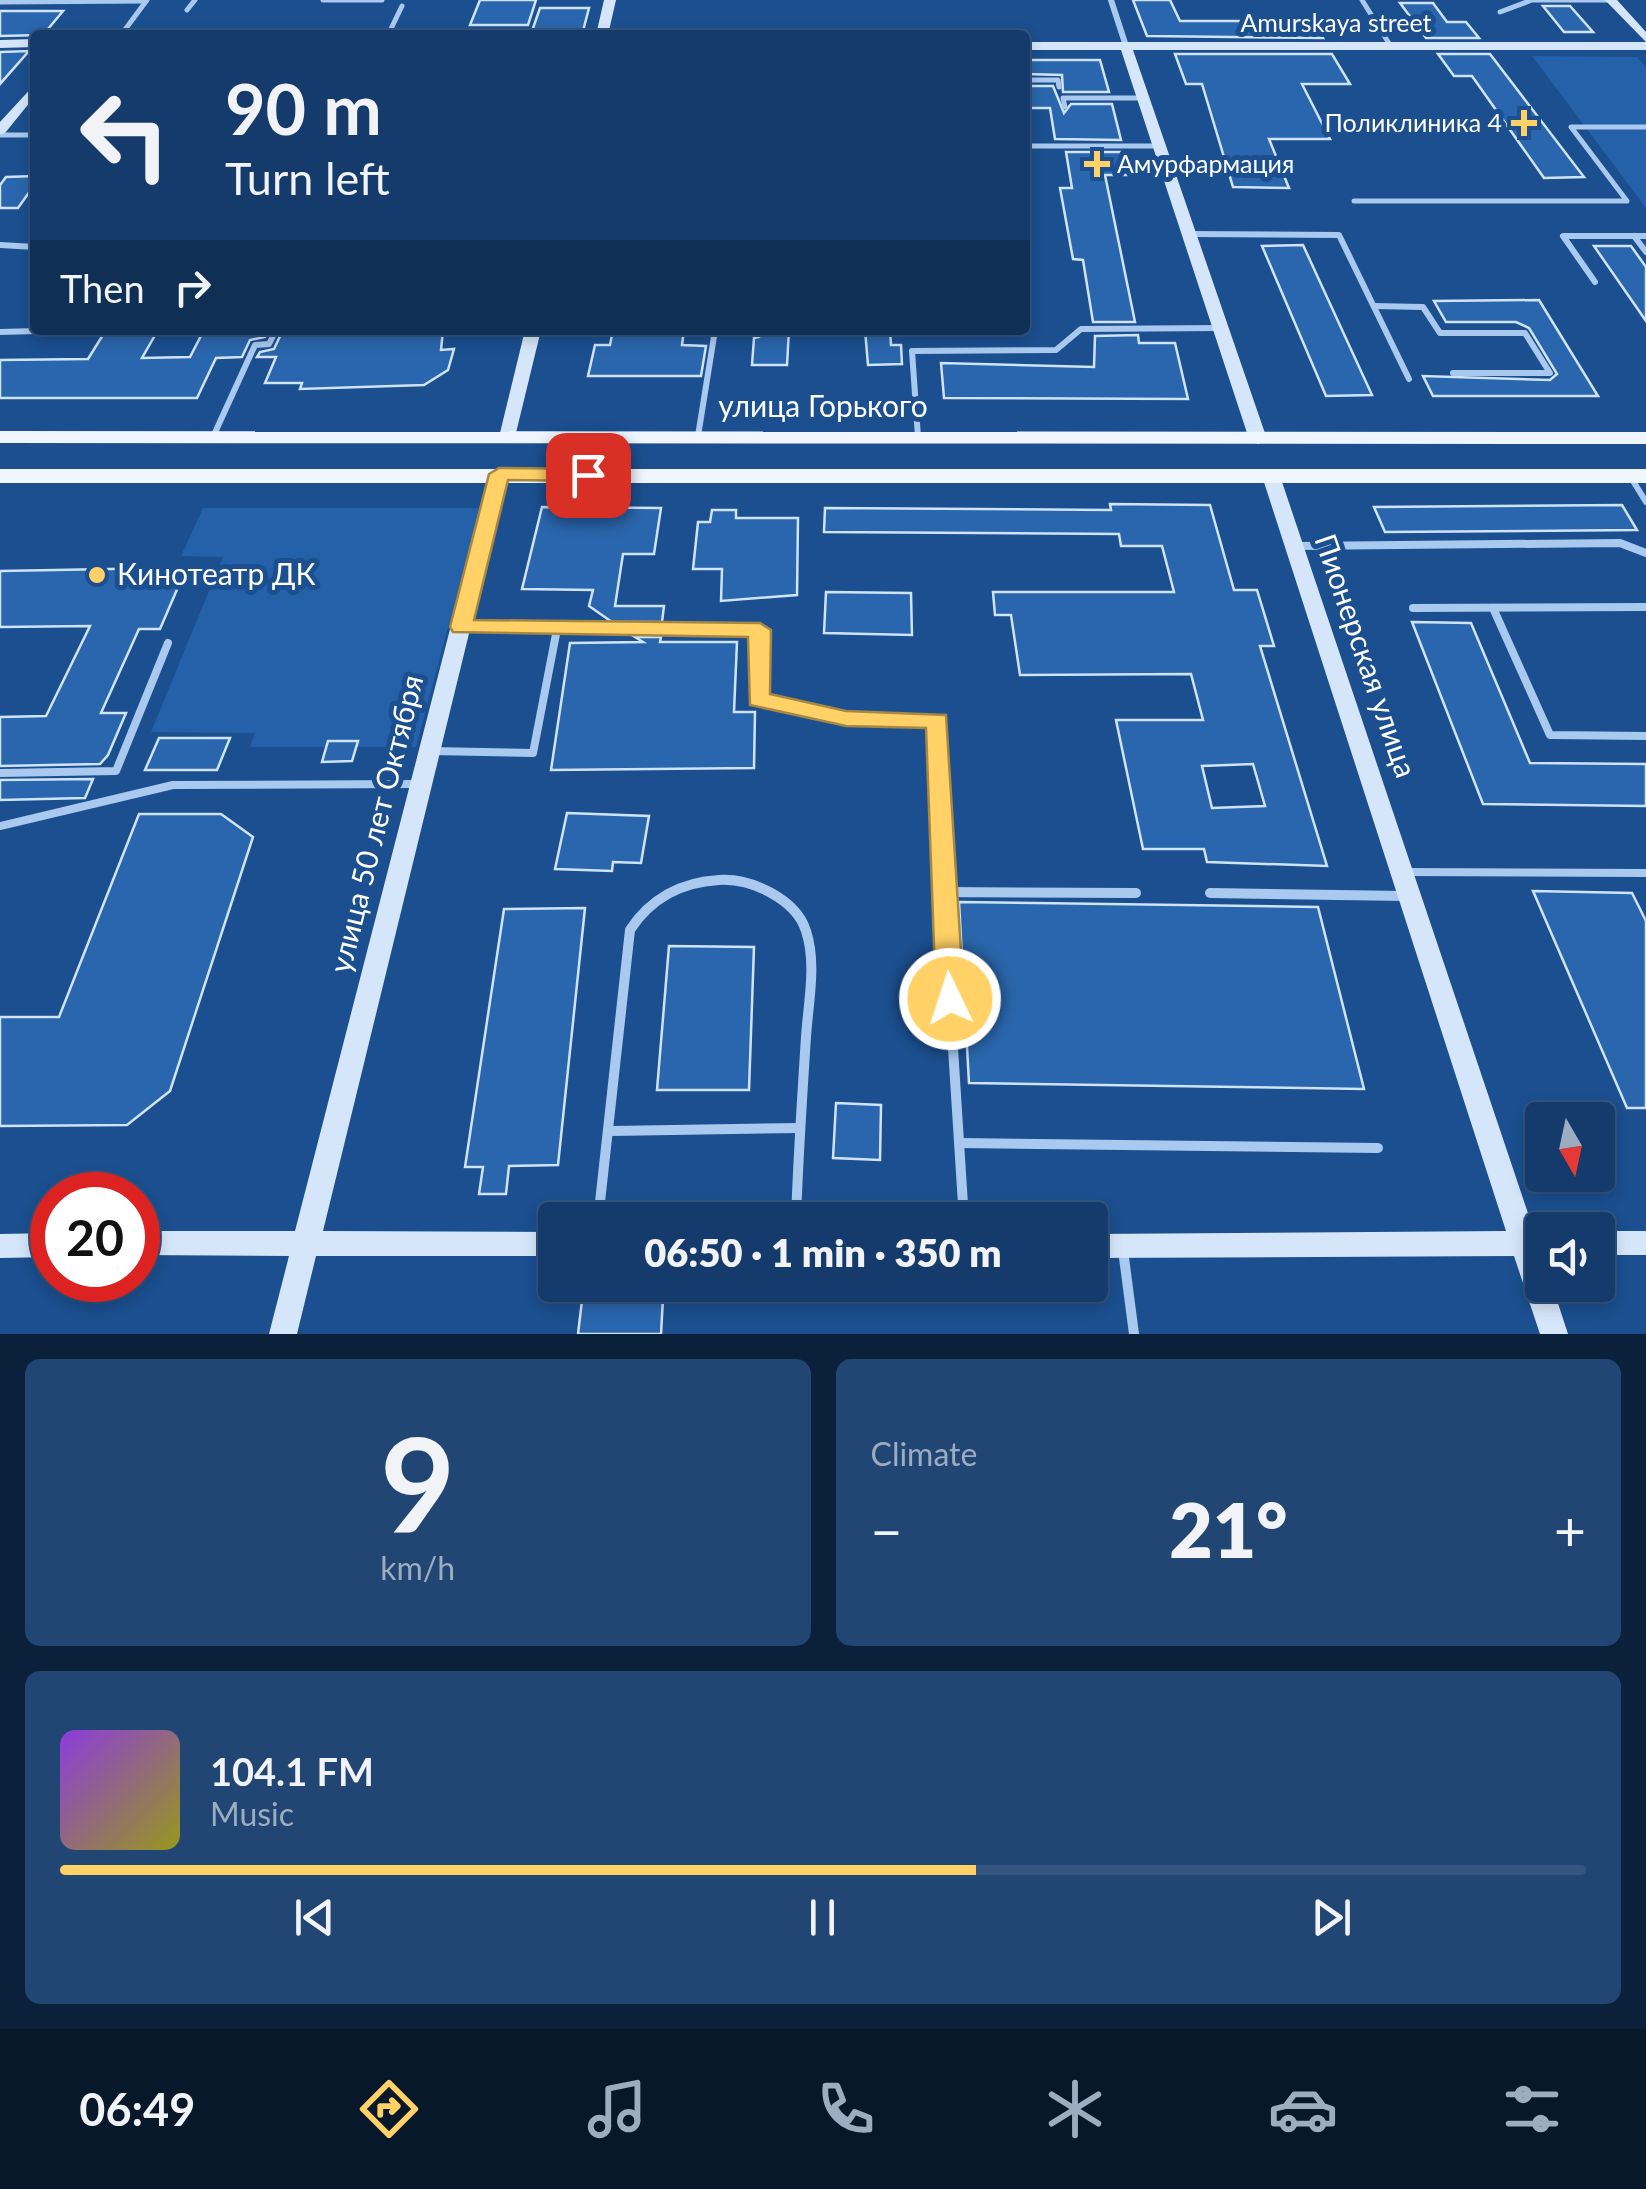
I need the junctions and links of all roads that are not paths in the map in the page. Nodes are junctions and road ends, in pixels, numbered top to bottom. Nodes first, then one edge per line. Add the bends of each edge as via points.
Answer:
1 (195, 0) edge
2 (323, 0) edge
3 (382, 0) edge
4 (610, 0) edge
5 (1110, 0) edge
6 (1362, 0) edge
7 (1532, 0) edge
8 (1611, 0) edge
9 (146, 1) edge
10 (0, 2) edge
11 (402, 6) dead end
12 (188, 10) dead end
13 (1500, 12) dead end
14 (125, 30) edge
15 (390, 30) edge
16 (603, 30) edge
17 (30, 43) edge
18 (1646, 43) edge
19 (0, 44) edge
20 (1030, 46) edge
21 (1126, 46) junction
22 (1390, 46) junction
23 (1030, 80) edge
24 (1058, 87) dead end
25 (30, 94) edge
26 (1144, 98) junction
27 (1065, 107) dead end
28 (1646, 127) edge
29 (0, 132) edge
30 (30, 135) edge
31 (1030, 146) edge
32 (1160, 146) junction
33 (1354, 201) dead end
34 (1189, 234) junction
35 (1634, 236) junction
36 (1646, 236) edge
37 (0, 245) edge
38 (30, 247) edge
39 (1646, 252) edge
40 (1595, 282) dead end
41 (1374, 306) junction
42 (1220, 328) junction
43 (30, 331) edge
44 (0, 332) edge
45 (274, 335) edge
46 (532, 335) edge
47 (715, 335) edge
48 (1453, 373) dead end
49 (1410, 379) dead end
50 (698, 436) junction
51 (213, 437) junction
52 (508, 437) junction
53 (918, 437) junction
54 (0, 438) edge
55 (1646, 438) edge
56 (1258, 439) junction
57 (499, 474) junction
58 (0, 476) edge
59 (1271, 476) junction
60 (1638, 476) edge
61 (1646, 502) edge
62 (1294, 546) junction
63 (1646, 553) edge
64 (1646, 607) edge
65 (1412, 608) dead end
66 (1493, 608) junction
67 (461, 627) junction
68 (557, 629) junction
69 (168, 643) dead end
70 (1646, 736) edge
71 (429, 751) junction
72 (0, 773) edge
73 (421, 784) junction
74 (0, 826) edge
75 (1404, 872) junction
76 (1646, 874) edge
77 (943, 892) junction
78 (1136, 893) dead end
79 (1210, 893) dead end
80 (1412, 896) junction
81 (798, 1128) junction
82 (611, 1131) junction
83 (960, 1143) junction
84 (1378, 1148) dead end
85 (601, 1202) edge
86 (796, 1202) edge
87 (963, 1202) edge
88 (1525, 1220) edge
89 (306, 1240) junction
90 (160, 1243) edge
91 (1525, 1243) edge
92 (1615, 1243) edge
93 (1646, 1243) edge
94 (538, 1244) edge
95 (30, 1245) edge
96 (0, 1246) edge
97 (1108, 1246) edge
98 (1123, 1246) junction
99 (1547, 1302) edge
100 (283, 1334) edge
101 (1134, 1334) edge
102 (1554, 1334) edge

1 - 12 lane
2 - 3 lane
4 - 16 street
5 - 21 street, Пионерская улица
6 - 22 lane
7 - 8 lane
7 - 13 lane
8 - 18 street
9 - 10 lane
9 - 14 lane
11 - 15 lane
17 - 19 street
18 - 22 street, Amurskaya street
20 - 21 street, Amurskaya street
21 - 22 street, Amurskaya street
21 - 26 street, Пионерская улица
23 - 24 lane via 1058,80
25 - 29 street
26 - 27 lane via 1063,98
26 - 32 street, Пионерская улица
28 - 33 lane via 1571,127 1627,201
29 - 30 lane
31 - 32 lane
32 - 34 street, Пионерская улица
34 - 41 lane via 1340,235
34 - 42 street, Пионерская улица
35 - 36 lane
35 - 39 lane
35 - 40 lane via 1563,236
37 - 38 lane
41 - 48 lane via 1423,307 1440,333 1525,333 1550,373
41 - 49 lane
42 - 53 lane via 1081,329 1056,350 912,351
42 - 56 street, Пионерская улица
43 - 44 lane
45 - 51 lane via 269,344 256,345
46 - 52 street, улица 50 лет Октября
47 - 50 lane
50 - 52 main road, улица Горького
50 - 53 main road, улица Горького
51 - 52 main road, улица Горького
51 - 54 main road, улица Горького
52 - 57 main road, улица 50 лет Октября
53 - 56 main road, улица Горького
55 - 56 main road, улица Горького
56 - 59 main road, Пионерская улица
57 - 58 main road
57 - 59 main road
57 - 67 street, улица 50 лет Октября
59 - 60 main road
59 - 62 street, Пионерская улица
60 - 61 lane
62 - 63 lane via 1620,544
62 - 75 street, Пионерская улица
64 - 66 lane
65 - 66 lane
66 - 70 lane via 1550,735
67 - 68 lane
67 - 71 street, улица 50 лет Октября
68 - 71 lane via 533,753
68 - 77 lane via 760,630 758,699 846,718 938,720
69 - 72 lane via 116,771
71 - 73 street, улица 50 лет Октября
73 - 74 lane via 173,785
73 - 89 street, улица 50 лет Октября
75 - 76 lane
75 - 80 street, Пионерская улица
77 - 78 lane
77 - 83 lane
79 - 80 lane
80 - 88 street, Пионерская улица
81 - 82 lane
81 - 82 lane via 810,975 806,928 789,909 740,880 696,884 652,900 626,941
81 - 86 lane
82 - 85 lane
83 - 84 lane
83 - 87 lane
89 - 90 street
89 - 94 street
89 - 100 street, улица 50 лет Октября
91 - 98 street
92 - 93 street
95 - 96 street
97 - 98 street
98 - 101 lane
99 - 102 street, Пионерская улица

